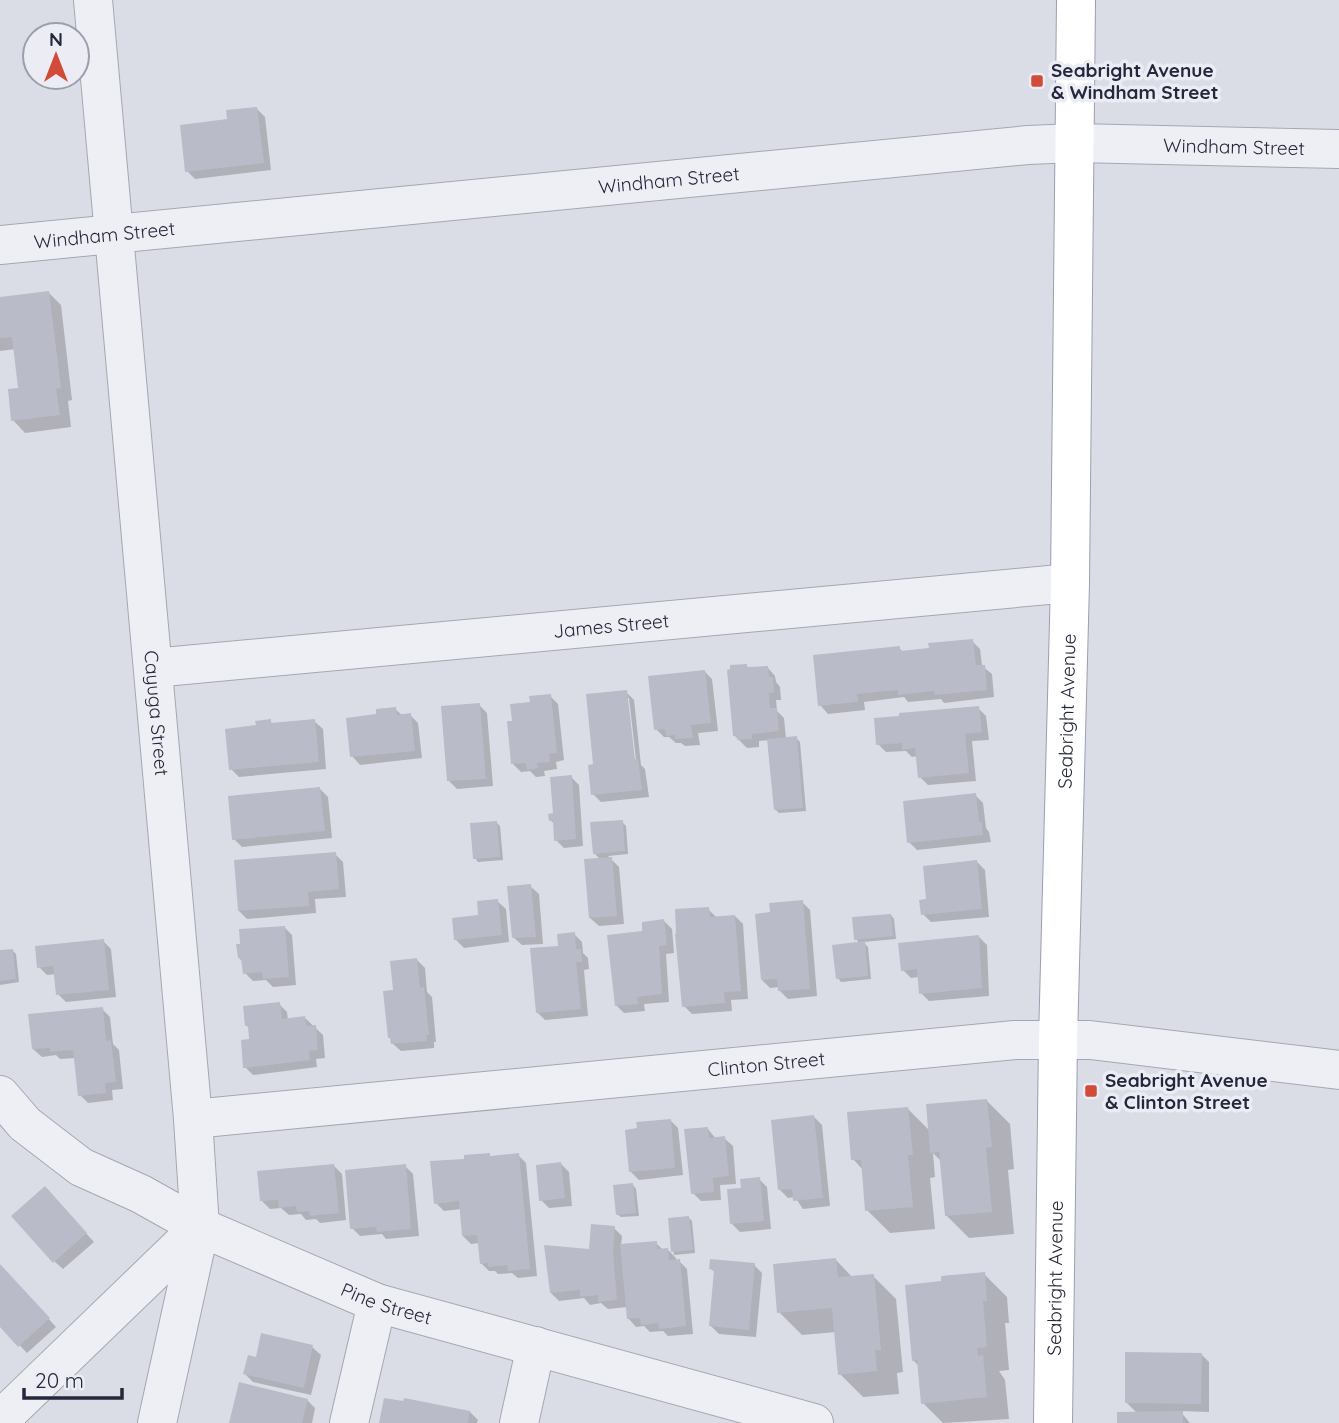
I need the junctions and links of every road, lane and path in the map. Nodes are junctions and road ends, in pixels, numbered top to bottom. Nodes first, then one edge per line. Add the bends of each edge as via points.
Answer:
1 (93, 0) edge
2 (1076, 0) edge
3 (1075, 143) junction
4 (1339, 149) edge
5 (114, 234) junction
6 (0, 245) edge
7 (1070, 583) junction
8 (153, 668) junction
9 (1058, 1040) junction
10 (1339, 1070) edge
11 (0, 1096) edge
12 (193, 1119) junction
13 (200, 1227) junction
14 (377, 1303) junction
15 (536, 1346) junction
16 (746, 1414) edge
17 (0, 1420) edge
18 (157, 1423) edge
19 (349, 1423) edge
20 (519, 1423) edge
21 (814, 1423) edge
22 (1052, 1423) edge

1 - 5 street, Cayuga Street
2 - 3 main road, Seabright Avenue
3 - 4 street, Windham Street
3 - 5 street, Windham Street
3 - 7 main road, Seabright Avenue
5 - 6 street, Windham Street
5 - 8 street, Cayuga Street
7 - 8 street, James Street
7 - 9 main road, Seabright Avenue
8 - 12 street, Cayuga Street
9 - 10 street, Clinton Street
9 - 12 street, Clinton Street via 1016,1040
9 - 22 main road, Seabright Avenue
11 - 13 street, Pine Street via 25,1124 81,1167
12 - 13 street, Cayuga Street
13 - 14 street, Pine Street
13 - 17 street
13 - 18 street, Cayuga Street
14 - 15 street, Pine Street
14 - 19 street
15 - 16 street, Pine Street
15 - 20 street
16 - 21 street, Pine Street

